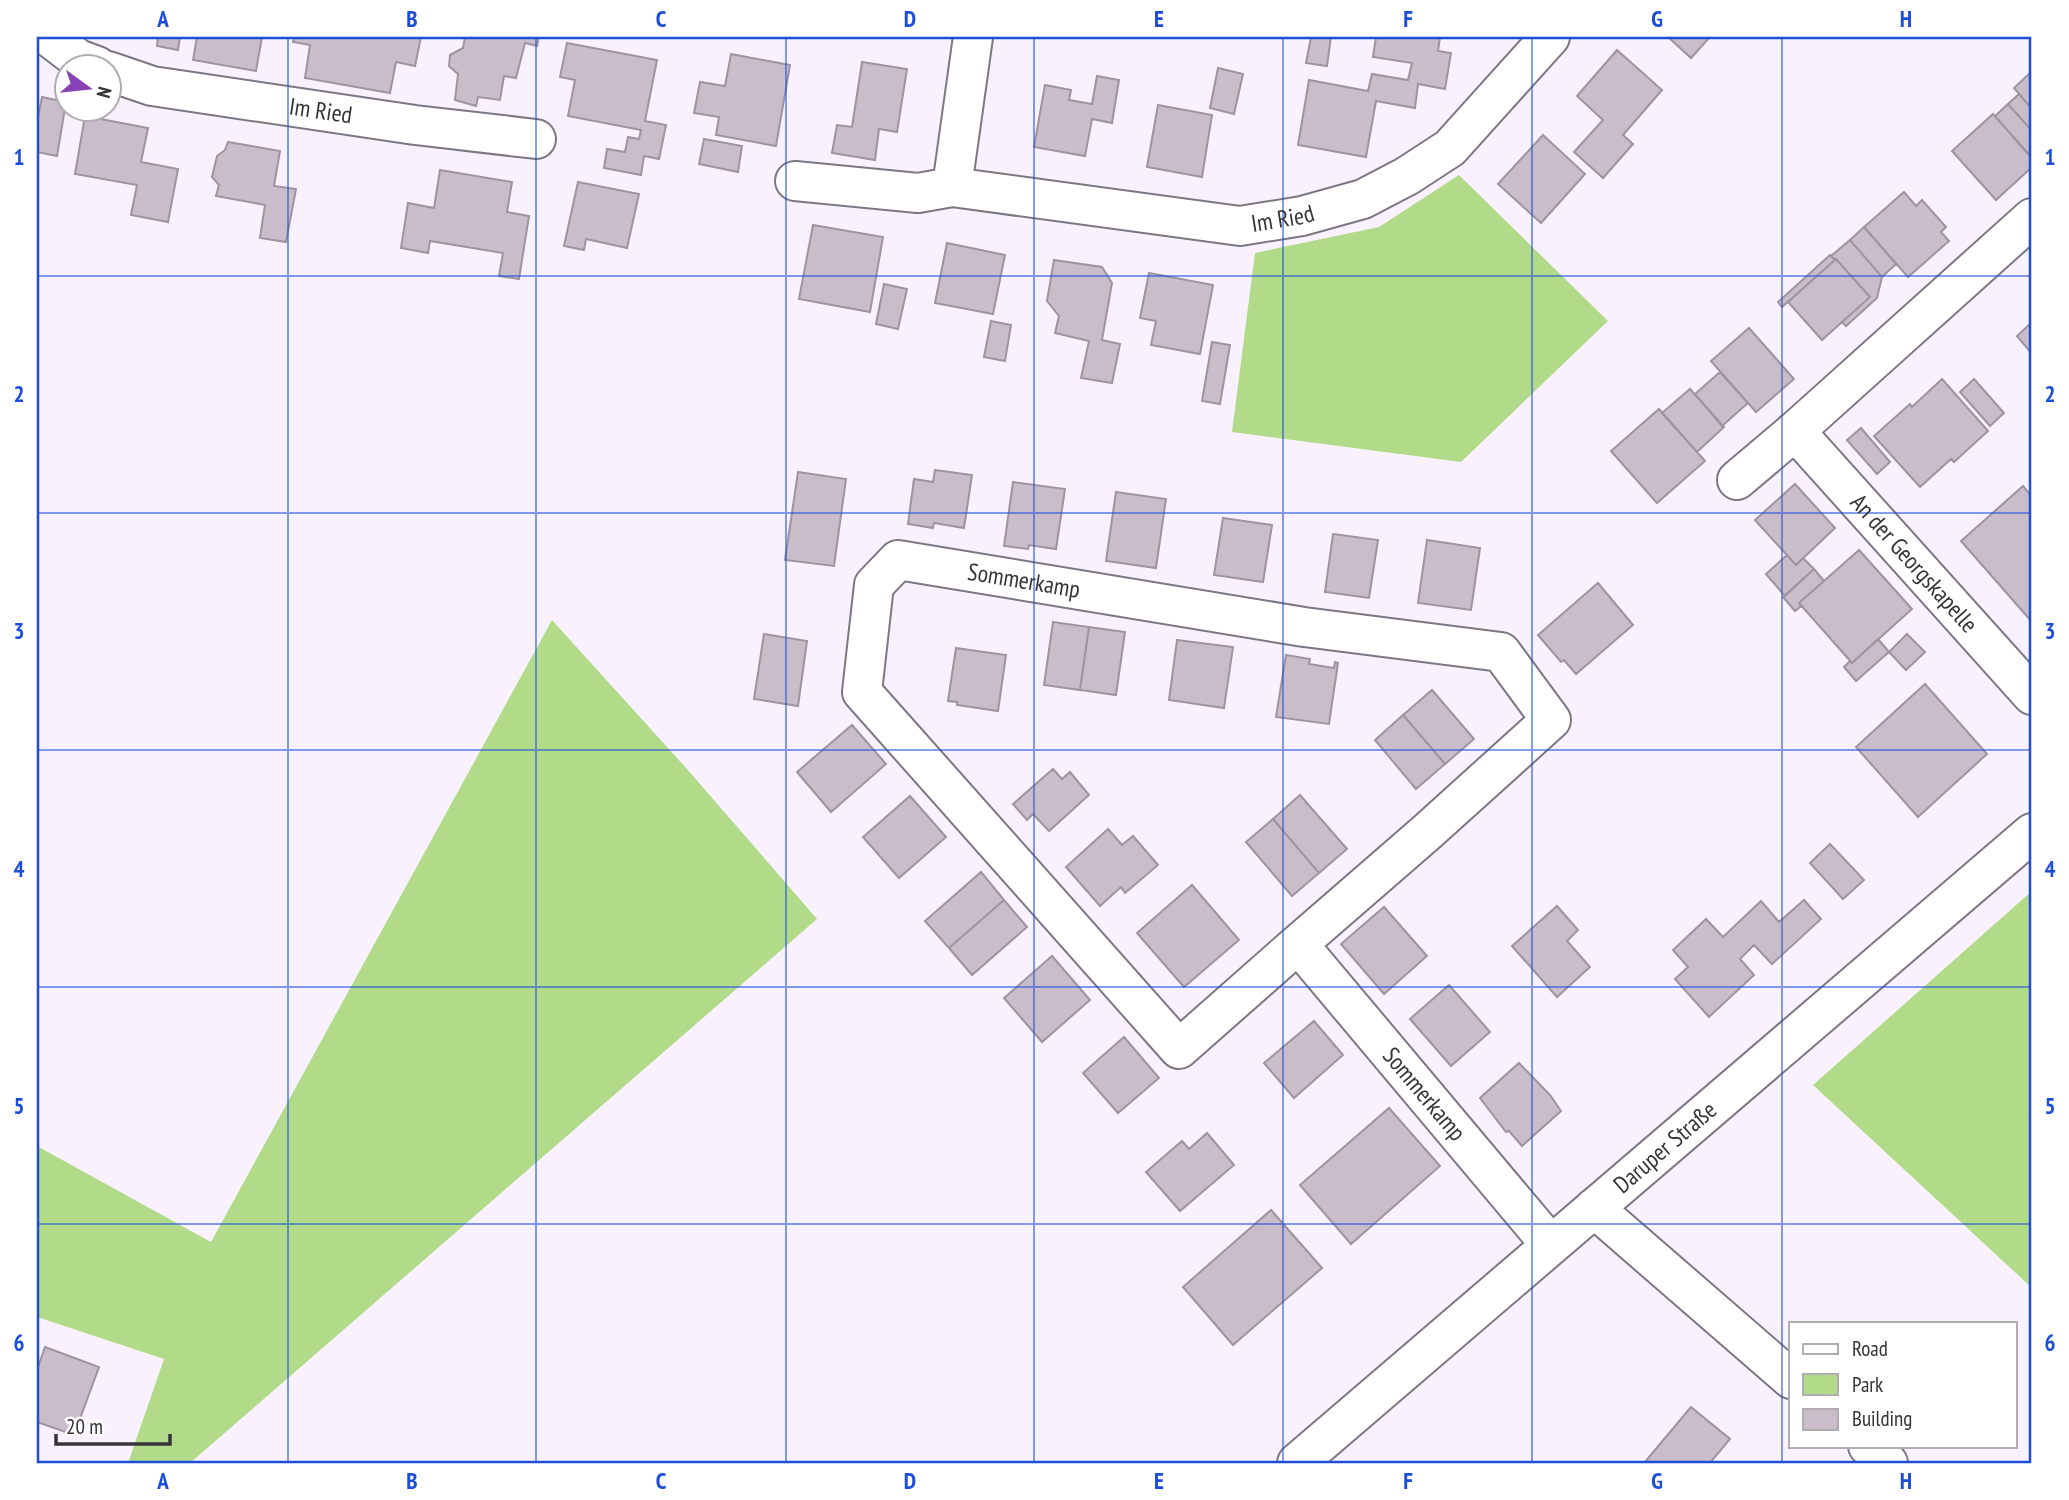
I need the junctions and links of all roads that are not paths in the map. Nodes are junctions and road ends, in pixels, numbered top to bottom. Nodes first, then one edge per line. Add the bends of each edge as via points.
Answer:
1 (49, 37) edge
2 (973, 37) edge
3 (1550, 37) edge
4 (68, 52) edge
5 (122, 76) edge
6 (536, 139) dead end
7 (795, 181) dead end
8 (952, 187) junction
9 (2032, 218) edge
10 (1795, 431) junction
11 (1737, 480) dead end
12 (2032, 695) edge
13 (2032, 833) edge
14 (1298, 944) junction
15 (1594, 1208) junction
16 (1550, 1244) junction
17 (1789, 1377) edge
18 (1870, 1448) edge
19 (1297, 1463) edge
20 (1888, 1463) edge

1 - 4 street
2 - 8 street
3 - 8 street, Im Ried via 1450,148 1363,199 1302,216 1240,226
5 - 6 street, Im Ried via 152,86
7 - 8 street, Im Ried via 918,193
9 - 10 street
10 - 11 street
10 - 12 street, An der Georgskapelle
13 - 15 street, Daruper Straße
14 - 14 street, Sommerkamp via 1551,720 1501,652 1304,627 898,560 874,585 862,692 1179,1049
14 - 16 street, Sommerkamp
15 - 16 street, Daruper Straße
15 - 17 street
16 - 19 street, Daruper Straße
18 - 20 street

